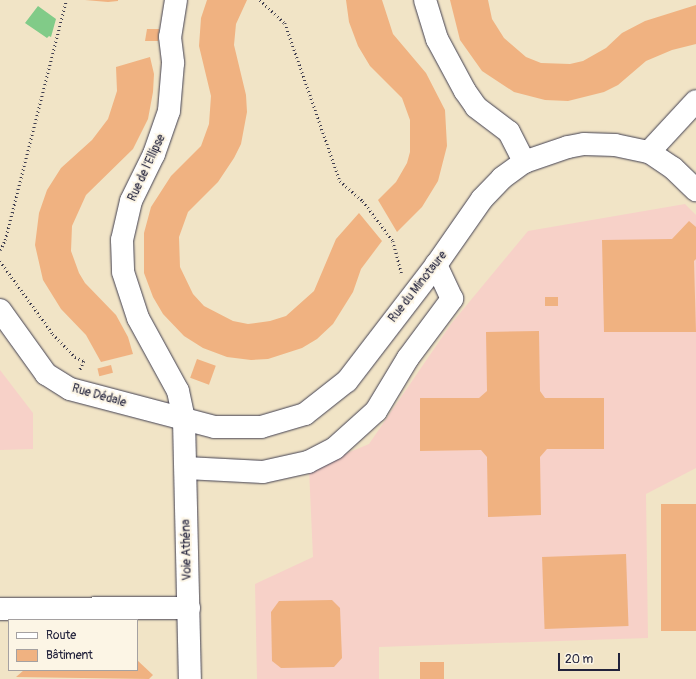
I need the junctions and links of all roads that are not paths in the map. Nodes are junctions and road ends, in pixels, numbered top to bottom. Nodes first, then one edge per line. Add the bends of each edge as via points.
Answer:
1 (176, 0) edge
2 (425, 0) edge
3 (696, 101) edge
4 (649, 152) junction
5 (524, 162) junction
6 (696, 190) edge
7 (436, 265) junction
8 (0, 310) edge
9 (184, 420) junction
10 (186, 468) junction
11 (189, 608) junction
12 (0, 609) edge
13 (190, 679) edge

1 - 9 street, Rue de l'Ellipse via 170,37 173,64 169,111 154,154 131,201 122,240 123,272 138,318 178,391
2 - 5 street via 437,39 465,91 476,107 509,132
3 - 4 street
4 - 5 street, Rue du Minotaure via 615,145 584,144 555,149
4 - 6 street, Rue du Minotaure via 673,168
5 - 7 street, Rue du Minotaure via 502,178 482,199
7 - 9 street, Rue du Minotaure via 347,381 305,414 261,427 215,427
7 - 10 street via 452,299 408,358 376,411 335,448 308,462 263,472
8 - 9 street, Rue Dédale via 46,374 70,389
9 - 10 street, Voie Athéna
10 - 11 street, Voie Athéna
11 - 12 street
11 - 13 street, Voie Athéna

